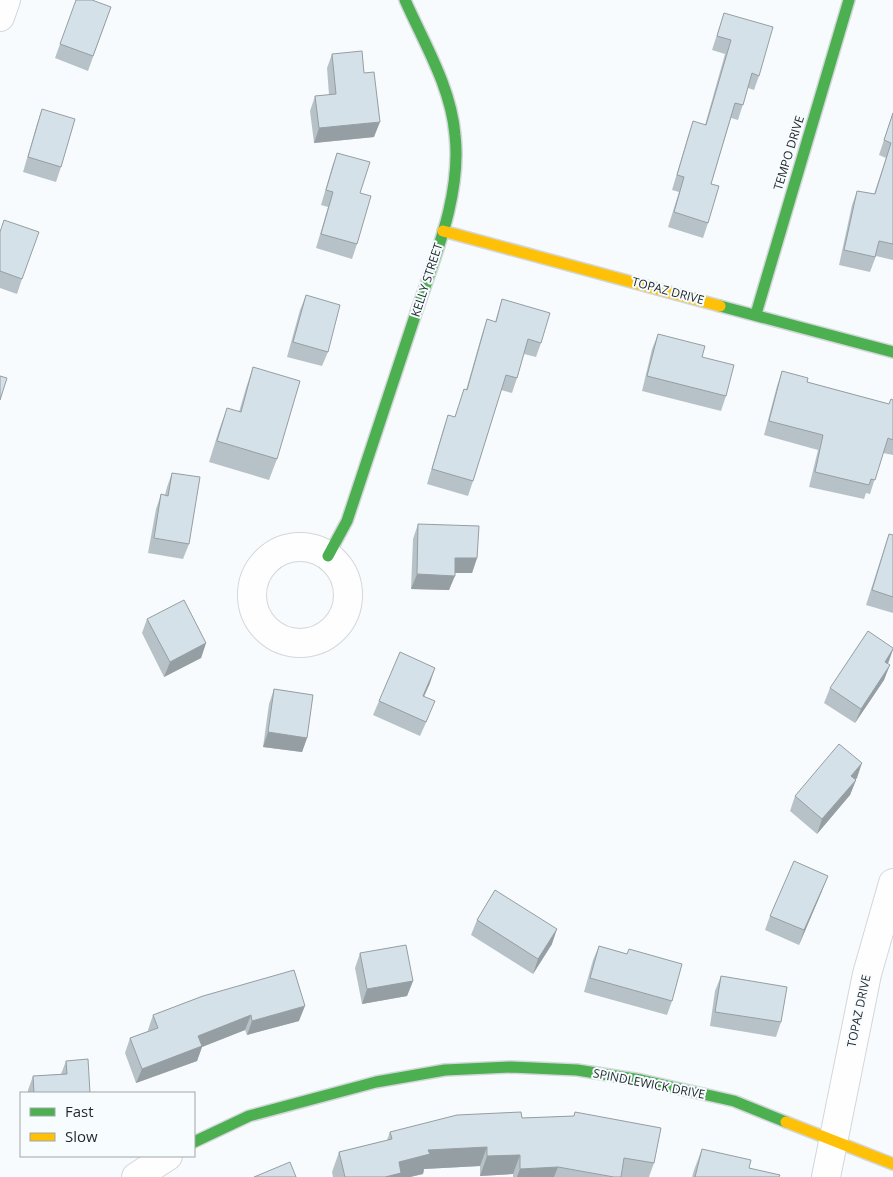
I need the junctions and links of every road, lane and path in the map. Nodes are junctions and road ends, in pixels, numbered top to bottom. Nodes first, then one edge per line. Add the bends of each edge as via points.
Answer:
1 (6, 0) edge
2 (405, 0) edge
3 (849, 0) edge
4 (0, 17) edge
5 (443, 231) junction
6 (756, 314) junction
7 (893, 352) edge
8 (328, 556) dead end
9 (893, 883) edge
10 (832, 1140) junction
11 (195, 1142) edge
12 (166, 1157) edge
13 (893, 1164) edge
14 (136, 1177) edge
15 (826, 1177) edge

1 - 4 street
2 - 5 street, KELLY STREET via 440,79 451,115 456,154
3 - 6 street, TEMPO DRIVE
5 - 6 street, TOPAZ DRIVE
5 - 8 street, KELLY STREET via 347,522
6 - 7 street, TOPAZ DRIVE
9 - 10 street, TOPAZ DRIVE via 867,974
10 - 11 street, SPINDLEWICK DRIVE via 734,1101 641,1080 577,1070 510,1067 445,1070 376,1082 249,1116
10 - 13 street, SPINDLEWICK DRIVE
10 - 15 street, TOPAZ DRIVE
12 - 14 street

